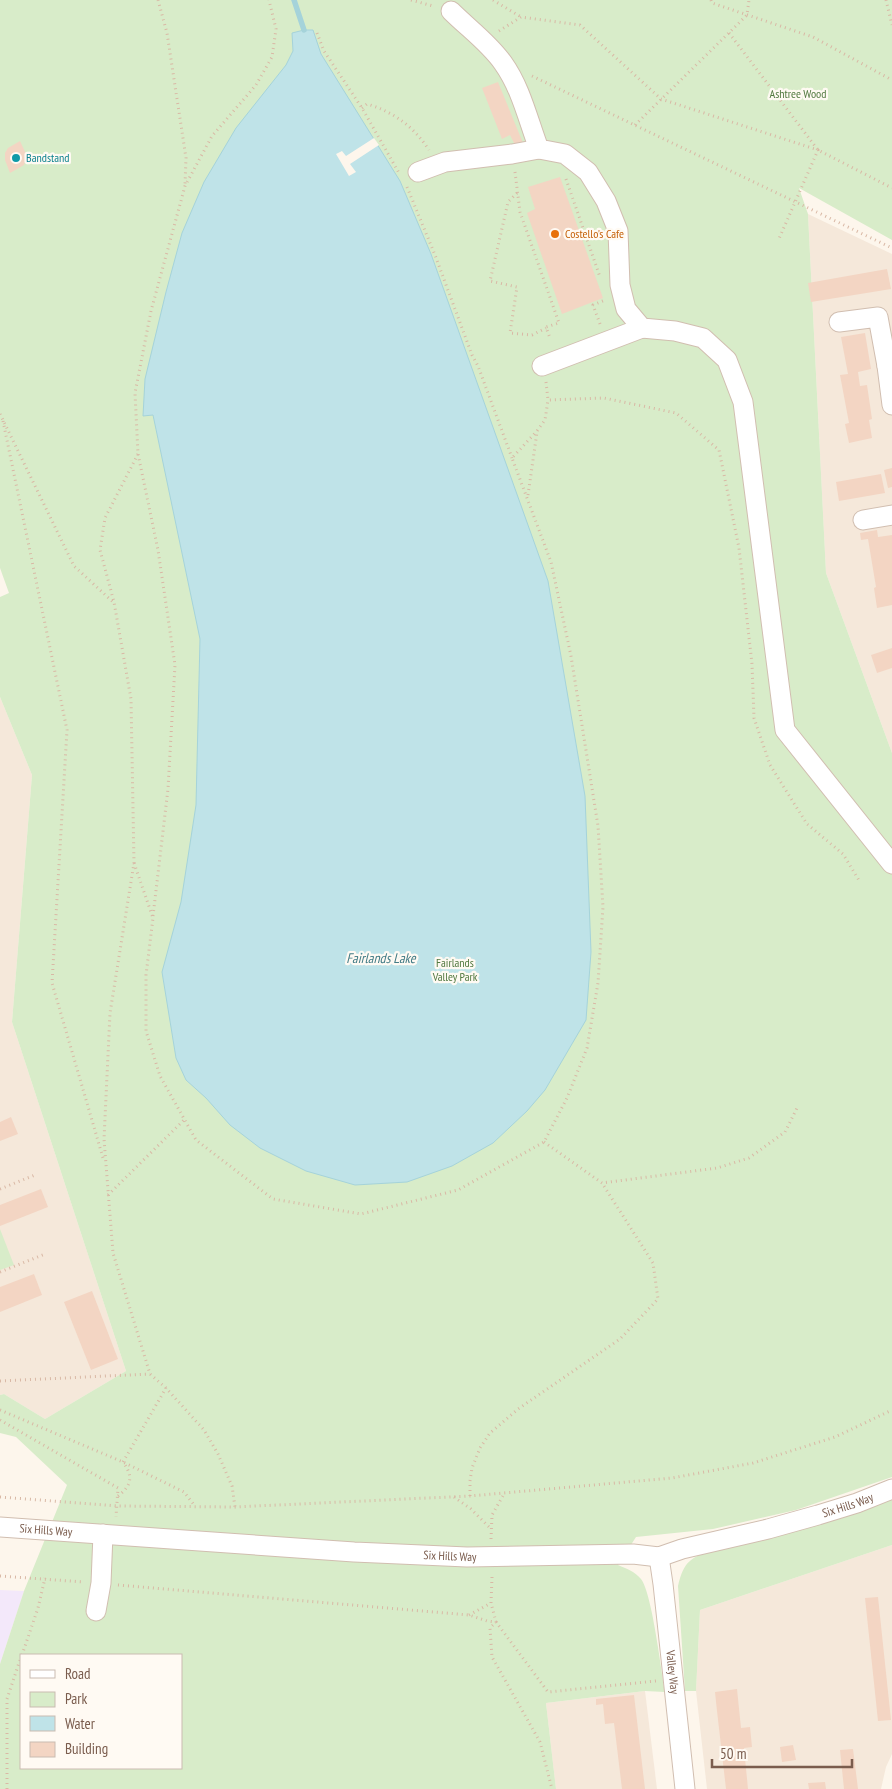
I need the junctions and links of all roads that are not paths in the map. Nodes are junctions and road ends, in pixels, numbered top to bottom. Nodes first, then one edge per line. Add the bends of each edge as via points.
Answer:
1 (451, 11) road end
2 (548, 151) junction
3 (427, 168) road end
4 (840, 322) dead end
5 (642, 328) junction
6 (890, 365) edge
7 (542, 366) road end
8 (892, 405) edge
9 (892, 515) edge
10 (863, 520) dead end
11 (892, 864) edge
12 (892, 1489) edge
13 (0, 1527) edge
14 (108, 1534) junction
15 (659, 1557) junction
16 (96, 1611) dead end
17 (685, 1789) edge

1 - 2 street via 502,62
2 - 3 street
2 - 5 street via 565,154 588,172 606,201 618,231 620,286 626,309
4 - 6 street via 878,317
5 - 7 street
5 - 11 street via 676,331 703,338 727,360 743,402 785,730
6 - 8 street
9 - 10 street
12 - 15 street, Six Hills Way via 818,1515
13 - 14 street, Six Hills Way
14 - 15 street, Six Hills Way via 458,1557 633,1554
14 - 16 street
15 - 17 street, Valley Way

